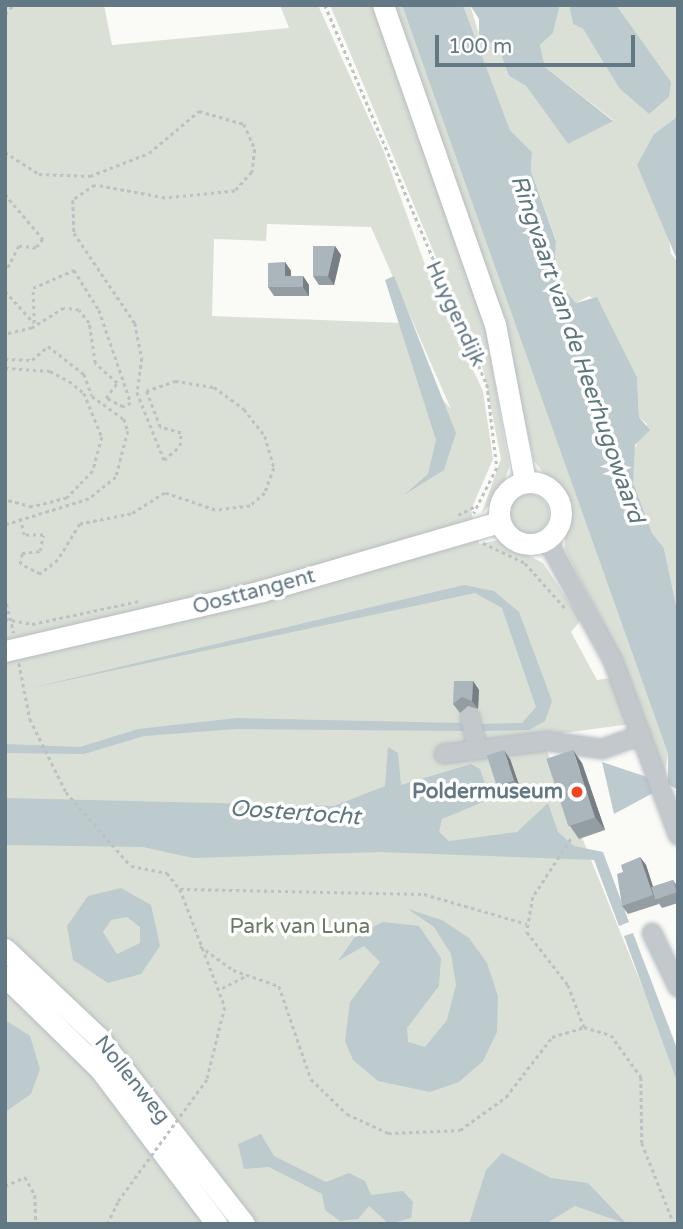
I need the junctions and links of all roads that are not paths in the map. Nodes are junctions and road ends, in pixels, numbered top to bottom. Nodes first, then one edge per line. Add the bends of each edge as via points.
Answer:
1 (383, 5) edge
2 (526, 482) junction
3 (499, 522) junction
4 (547, 540) junction
5 (11, 649) edge
6 (470, 717) dead end
7 (642, 735) junction
8 (477, 747) junction
9 (444, 754) dead end
10 (678, 835) edge
11 (652, 933) dead end
12 (5, 949) edge
13 (5, 976) edge
14 (678, 987) edge
15 (217, 1224) edge
16 (244, 1224) edge

1 - 2 main road, Huygendijk via 495,324
2 - 3 main road via 503,496
2 - 4 main road via 544,485 561,507 559,525
3 - 4 main road via 523,544
3 - 5 main road, Oosttangent via 262,591
4 - 7 street via 589,613
6 - 8 street
7 - 8 street via 602,749 547,741
7 - 10 street
8 - 9 street
11 - 14 street
12 - 16 main road, Nollenweg via 98,1037
13 - 15 main road, Nollenweg via 100,1069

